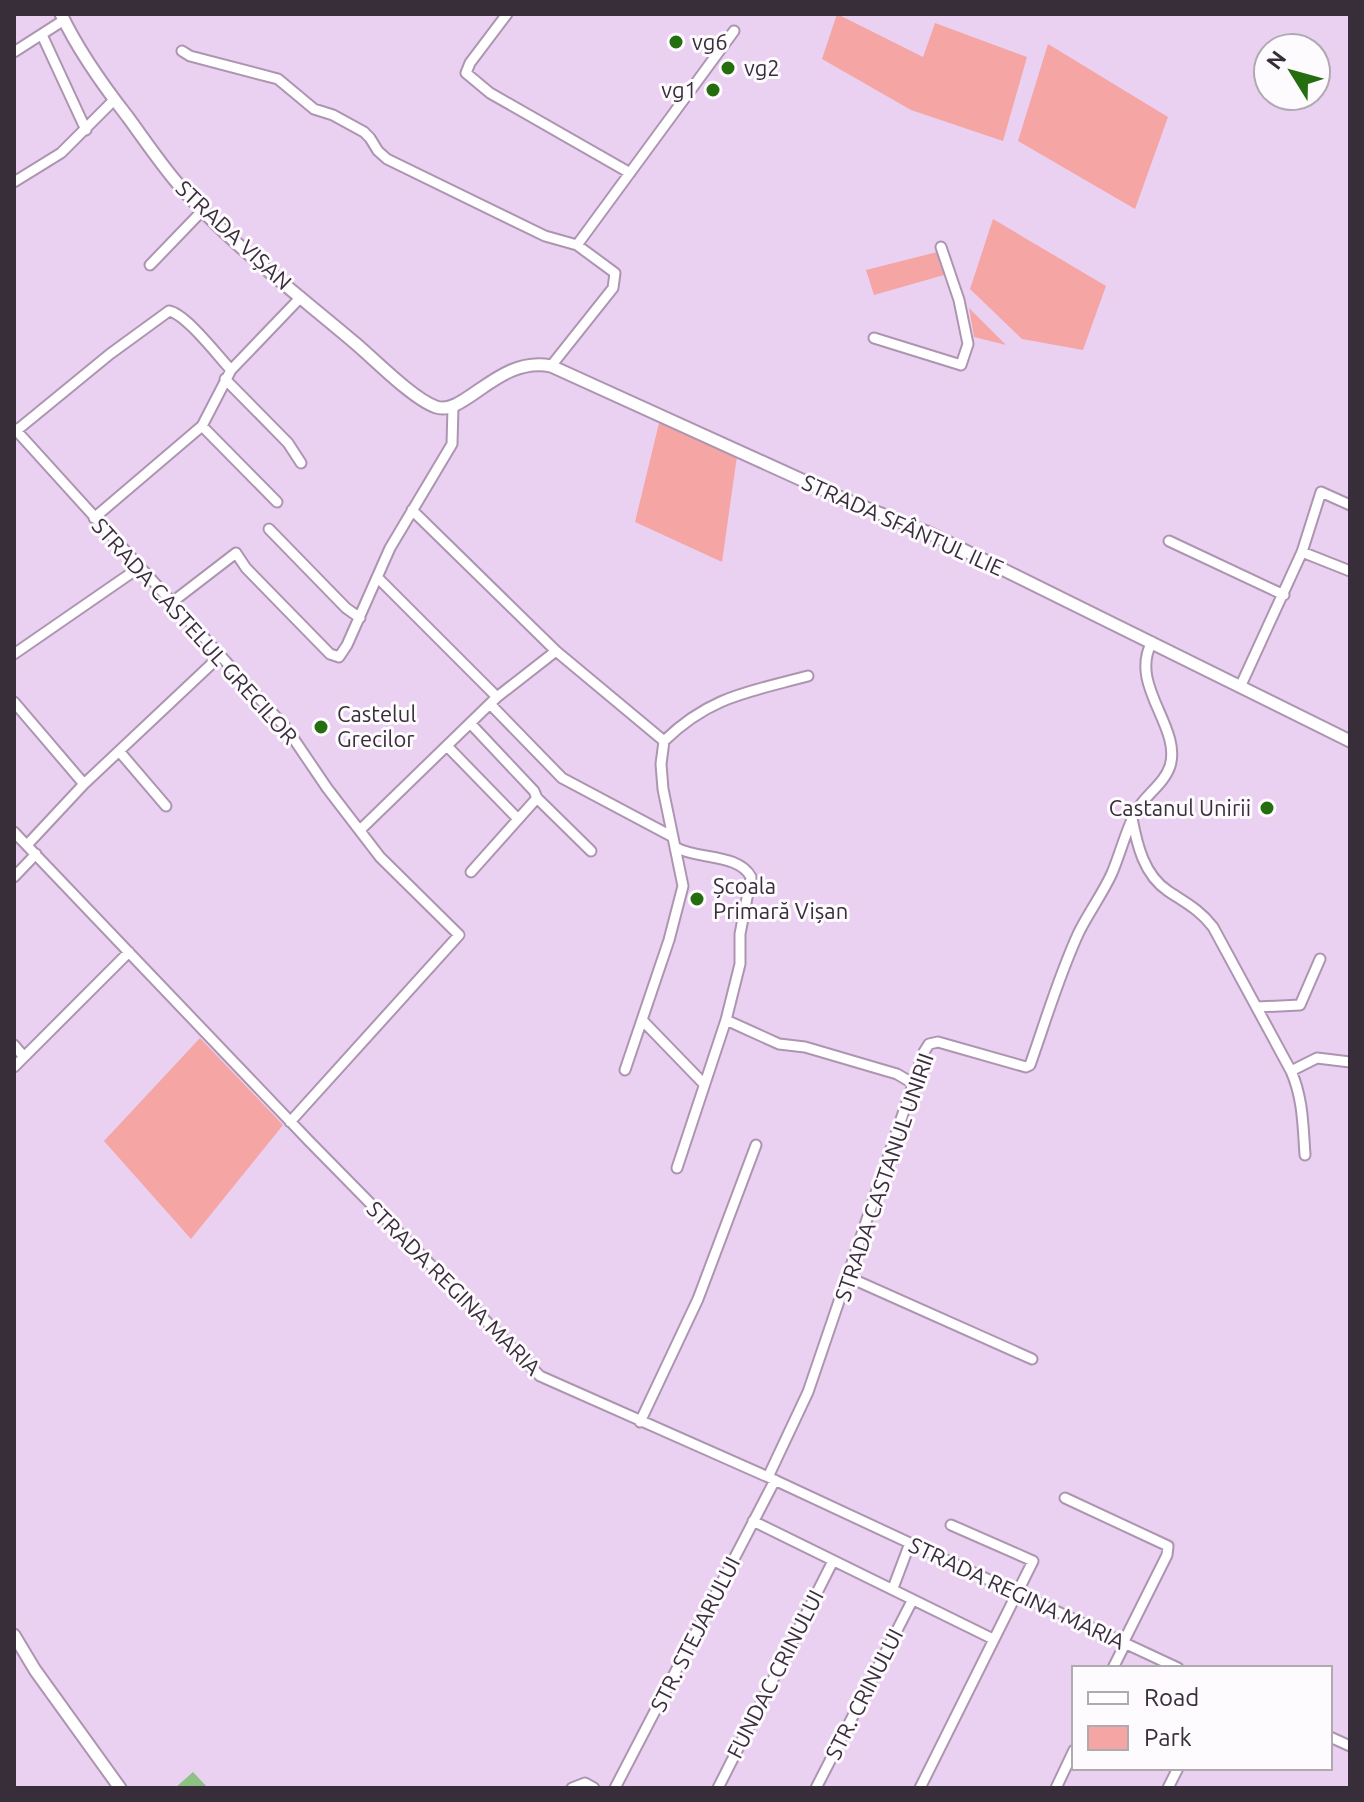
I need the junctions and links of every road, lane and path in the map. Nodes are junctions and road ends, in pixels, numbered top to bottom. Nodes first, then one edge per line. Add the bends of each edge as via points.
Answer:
1 (507, 14) edge
2 (62, 17) edge
3 (734, 31) dead end
4 (42, 35) junction
5 (182, 51) dead end
6 (14, 52) edge
7 (114, 100) junction
8 (86, 130) junction
9 (630, 173) junction
10 (14, 182) edge
11 (203, 210) junction
12 (577, 245) junction
13 (941, 247) dead end
14 (150, 265) dead end
15 (301, 297) junction
16 (874, 338) dead end
17 (551, 366) junction
18 (231, 370) junction
19 (225, 379) junction
20 (453, 407) junction
21 (202, 426) junction
22 (15, 430) edge
23 (301, 463) dead end
24 (277, 502) dead end
25 (1350, 505) edge
26 (412, 510) junction
27 (94, 518) junction
28 (269, 529) dead end
29 (1169, 541) dead end
30 (1302, 552) junction
31 (140, 567) junction
32 (1350, 571) edge
33 (378, 578) junction
34 (1284, 595) junction
35 (171, 603) junction
36 (360, 618) junction
37 (1152, 642) junction
38 (556, 651) junction
39 (14, 654) edge
40 (220, 656) junction
41 (808, 676) dead end
42 (1241, 685) junction
43 (493, 700) junction
44 (14, 702) edge
45 (470, 723) junction
46 (664, 741) junction
47 (1350, 741) edge
48 (447, 746) junction
49 (119, 751) junction
50 (84, 784) junction
51 (537, 798) junction
52 (166, 806) dead end
53 (1132, 818) junction
54 (518, 819) junction
55 (360, 830) junction
56 (14, 832) edge
57 (674, 842) junction
58 (27, 845) junction
59 (591, 851) dead end
60 (36, 854) junction
61 (471, 872) dead end
62 (14, 877) edge
63 (129, 952) junction
64 (1320, 959) dead end
65 (1257, 1007) junction
66 (726, 1020) junction
67 (643, 1021) junction
68 (14, 1045) edge
69 (24, 1057) junction
70 (1350, 1062) edge
71 (14, 1067) edge
72 (625, 1070) dead end
73 (1291, 1071) junction
74 (704, 1084) junction
75 (914, 1084) junction
76 (290, 1122) junction
77 (756, 1145) dead end
78 (1305, 1155) dead end
79 (677, 1168) dead end
80 (848, 1277) junction
81 (1032, 1359) dead end
82 (640, 1422) junction
83 (771, 1479) junction
84 (1065, 1498) dead end
85 (753, 1521) junction
86 (951, 1525) dead end
87 (910, 1543) junction
88 (833, 1561) junction
89 (893, 1588) junction
90 (1017, 1593) junction
91 (912, 1601) junction
92 (14, 1635) edge
93 (993, 1639) junction
94 (1124, 1643) junction
95 (1114, 1666) edge
96 (1174, 1666) edge
97 (1072, 1754) edge
98 (1177, 1770) edge
99 (120, 1788) edge
100 (572, 1788) edge
101 (594, 1788) edge
102 (615, 1788) edge
103 (718, 1788) edge
104 (816, 1788) edge
105 (920, 1788) edge
106 (1056, 1788) edge
107 (1168, 1788) edge

1 - 9 street via 470,63 466,73 471,80
2 - 4 street
2 - 7 street, STRADA VIȘAN
3 - 9 street
4 - 6 street
4 - 8 street
5 - 12 street via 278,79 314,109 364,132 387,159 545,236
7 - 8 street
7 - 11 street, STRADA VIȘAN
8 - 10 street via 54,159
9 - 12 street
11 - 14 street
11 - 15 street, STRADA VIȘAN
12 - 17 street via 615,273 615,282
13 - 16 street via 968,344 961,365
15 - 18 street
15 - 20 street, STRADA VIȘAN via 422,398 438,408
17 - 20 street, STRADA SFÂNTUL ILIE via 526,364 510,370
17 - 37 street, STRADA SFÂNTUL ILIE via 929,533
18 - 19 street
18 - 22 street via 171,310
19 - 21 street
19 - 23 street
20 - 26 street via 452,444
21 - 24 street
21 - 27 street
22 - 27 street, STRADA CASTELUL GRECILOR
25 - 30 street via 1321,492
26 - 33 street
26 - 38 street
27 - 31 street, STRADA CASTELUL GRECILOR
28 - 36 street
29 - 34 street
30 - 32 street
30 - 34 street
31 - 35 street, STRADA CASTELUL GRECILOR
31 - 39 street
33 - 36 street
33 - 43 street
34 - 42 street
35 - 36 street via 236,553 334,657 344,652
35 - 40 street, STRADA CASTELUL GRECILOR
37 - 42 street, STRADA SFÂNTUL ILIE
37 - 53 street, STRADA CASTANUL UNIRII via 1147,677 1171,758 1167,773
38 - 43 street
38 - 46 street
40 - 49 street
40 - 55 street, STRADA CASTELUL GRECILOR via 287,729
41 - 46 street via 735,694 703,709
42 - 47 street, STRADA SFÂNTUL ILIE
43 - 45 street
43 - 57 street via 562,778
44 - 50 street
45 - 48 street
45 - 51 street
46 - 57 street via 663,789
48 - 54 street
48 - 55 street
49 - 50 street
49 - 52 street
50 - 58 street
51 - 54 street
51 - 59 street
53 - 65 street via 1148,870 1202,913
53 - 75 street, STRADA CASTANUL UNIRII via 1111,875 1061,974 1030,1065 934,1042 924,1052
54 - 61 street
55 - 76 street, STRADA CASTELUL GRECILOR via 459,935
56 - 58 street, STRADA REGINA MARIA
57 - 66 street via 686,854 735,863 751,877 740,964
57 - 67 street via 683,886
58 - 60 street, STRADA REGINA MARIA
60 - 62 street
60 - 63 street, STRADA REGINA MARIA
63 - 69 street
63 - 76 street, STRADA REGINA MARIA
64 - 65 street via 1300,1005
65 - 73 street
66 - 74 street
66 - 75 street via 779,1044 897,1074
67 - 72 street
67 - 74 street
68 - 69 street
69 - 71 street
70 - 73 street via 1317,1058
73 - 78 street via 1303,1116
74 - 79 street
75 - 80 street, STRADA CASTANUL UNIRII
76 - 82 street, STRADA REGINA MARIA via 530,1369
77 - 82 street via 698,1299
80 - 81 street
80 - 83 street, STRADA CASTANUL UNIRII
82 - 83 street, STRADA REGINA MARIA
83 - 85 street, STR. STEJARULUI
83 - 87 street, STRADA REGINA MARIA
84 - 94 street via 1168,1546
85 - 88 street
85 - 102 street, STR. STEJARULUI
86 - 90 street via 1033,1561
87 - 89 street
87 - 90 street, STRADA REGINA MARIA
88 - 89 street
88 - 103 street, FUNDAC CRINULUI
89 - 91 street
90 - 93 street
90 - 94 street, STRADA REGINA MARIA
91 - 93 street
91 - 104 street, STR. CRINULUI
92 - 99 street
93 - 105 street
94 - 95 street
94 - 96 street, STRADA REGINA MARIA
97 - 106 street
98 - 107 street
100 - 101 street via 585,1783

